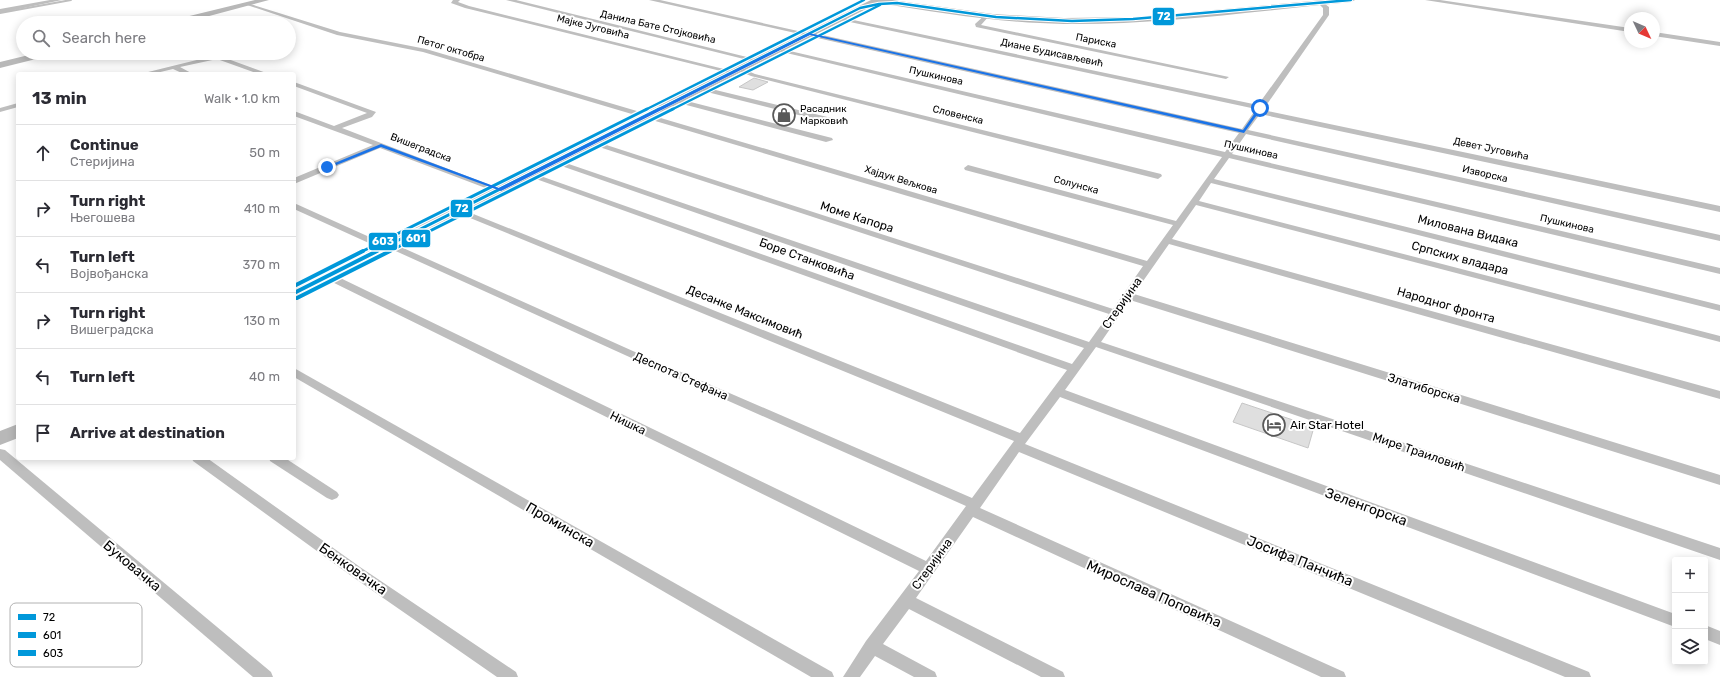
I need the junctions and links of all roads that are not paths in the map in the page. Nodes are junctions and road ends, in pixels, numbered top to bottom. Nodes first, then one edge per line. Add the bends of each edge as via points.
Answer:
1 (59, 0) edge
2 (265, 0) edge
3 (457, 0) edge
4 (509, 0) edge
5 (652, 0) edge
6 (877, 0) edge
7 (1350, 0) edge
8 (1428, 0) edge
9 (897, 2) edge
10 (1321, 2) junction
11 (250, 4) junction
12 (860, 8) junction
13 (0, 11) edge
14 (201, 16) edge
15 (286, 16) edge
16 (986, 16) junction
17 (838, 19) junction
18 (296, 20) edge
19 (1624, 29) edge
20 (808, 34) junction
21 (1660, 35) edge
22 (1720, 44) edge
23 (777, 50) junction
24 (20, 60) edge
25 (204, 60) edge
26 (226, 60) edge
27 (756, 60) junction
28 (0, 65) edge
29 (173, 67) junction
30 (735, 71) junction
31 (152, 72) edge
32 (185, 72) edge
33 (260, 72) edge
34 (1226, 77) dead end
35 (296, 85) edge
36 (305, 88) junction
37 (702, 88) junction
38 (296, 91) edge
39 (678, 100) junction
40 (16, 106) edge
41 (1259, 109) junction
42 (0, 110) edge
43 (296, 114) edge
44 (646, 116) junction
45 (841, 123) dead end
46 (335, 128) junction
47 (1244, 131) junction
48 (829, 140) dead end
49 (591, 144) junction
50 (381, 145) junction
51 (1227, 155) junction
52 (554, 162) junction
53 (968, 168) dead end
54 (296, 174) edge
55 (529, 175) junction
56 (1158, 176) dead end
57 (303, 177) junction
58 (296, 180) edge
59 (1209, 180) junction
60 (499, 190) junction
61 (1193, 202) junction
62 (296, 207) edge
63 (1720, 209) edge
64 (458, 211) junction
65 (1178, 224) junction
66 (1720, 238) edge
67 (1166, 240) junction
68 (387, 246) junction
69 (1149, 265) junction
70 (1720, 271) edge
71 (328, 276) junction
72 (296, 292) edge
73 (1128, 296) junction
74 (1720, 308) edge
75 (1115, 313) junction
76 (1720, 338) edge
77 (1093, 345) junction
78 (1075, 369) junction
79 (296, 373) edge
80 (1058, 392) junction
81 (1720, 395) edge
82 (16, 431) edge
83 (0, 440) edge
84 (1019, 442) junction
85 (0, 454) edge
86 (201, 460) edge
87 (278, 460) edge
88 (1720, 480) edge
89 (332, 495) dead end
90 (972, 507) junction
91 (1720, 554) edge
92 (928, 569) junction
93 (906, 600) junction
94 (1672, 620) edge
95 (1708, 633) edge
96 (1720, 638) edge
97 (872, 646) junction
98 (265, 677) edge
99 (510, 677) edge
100 (826, 677) edge
101 (851, 677) edge
102 (929, 677) edge
103 (1057, 677) edge
104 (1338, 677) edge
105 (1583, 677) edge

1 - 13 street
2 - 11 main road
3 - 30 street, Мајке Југовића via 453,2
4 - 27 street, Данила Бате Стојковића
5 - 20 street, Изворска
6 - 9 main road
6 - 12 main road
7 - 10 main road
8 - 19 street
9 - 12 main road
9 - 16 main road
10 - 16 main road via 1112,20 1043,20
10 - 41 street, Стеријина via 1326,7 1326,15
11 - 14 main road
11 - 15 street, Петог октобра
12 - 17 main road
16 - 34 street, Париска via 978,26
17 - 20 main road
17 - 41 street, Диане Будисављевић
18 - 44 street, Петог октобра via 339,34 424,50
20 - 23 main road
20 - 47 street, Изворска
21 - 22 street
23 - 27 main road
23 - 51 street, Пушкинова
24 - 28 main road
25 - 29 street
26 - 33 street
27 - 30 main road
29 - 31 street
29 - 32 street
30 - 37 main road
30 - 56 street, Словенска
35 - 36 street
36 - 38 street
36 - 46 street via 372,112
37 - 39 main road
37 - 45 street
39 - 44 main road
39 - 48 street
40 - 42 street
41 - 47 street, Стеријина
41 - 63 street, Девет Југовића
43 - 46 street, Вишеградска
44 - 49 main road
44 - 69 street, Хајдук Вељкова
46 - 50 street, Вишеградска
47 - 51 street, Стеријина
47 - 66 street, Изворска
49 - 52 main road
49 - 75 street, Моме Капора
50 - 57 street
50 - 60 street, Вишеградска
51 - 59 street, Стеријина
51 - 70 street, Пушкинова
52 - 55 main road
52 - 77 street, Мире Траиловић
53 - 65 street, Солунска
54 - 57 street
55 - 60 main road
55 - 78 street, Боре Станковића
57 - 58 street
59 - 61 street, Стеријина
59 - 74 street, Милована Видака
60 - 64 main road
61 - 65 street, Стеријина
61 - 76 street, Српских владара
62 - 68 street, Деспота Стефана
64 - 68 main road
64 - 84 street, Десанке Максимовић
65 - 67 street, Стеријина
67 - 69 street, Стеријина
67 - 81 street, Народног фронта
68 - 71 main road
68 - 90 street, Деспота Стефана
69 - 73 street, Стеријина
71 - 72 main road
71 - 92 street, Нишка
73 - 75 street, Стеријина
73 - 88 street, Златиборска
75 - 77 street, Стеријина
77 - 78 street, Стеријина
77 - 91 street, Мире Траиловић
78 - 80 street, Стеријина
79 - 100 street, Проминска
80 - 84 street, Стеријина
80 - 94 street, Зеленгорска
82 - 83 main road
84 - 90 street, Стеријина
84 - 105 street, Јосифа Панчића
85 - 98 street, Буковачка
86 - 99 street, Бенковачка via 355,571
87 - 89 street
90 - 92 street, Стеријина
90 - 104 street, Мирослава Поповића
92 - 93 street, Стеријина
93 - 97 street, Стеријина
93 - 103 street, Стеријина
95 - 96 street
97 - 101 street, Стеријина
97 - 102 street

